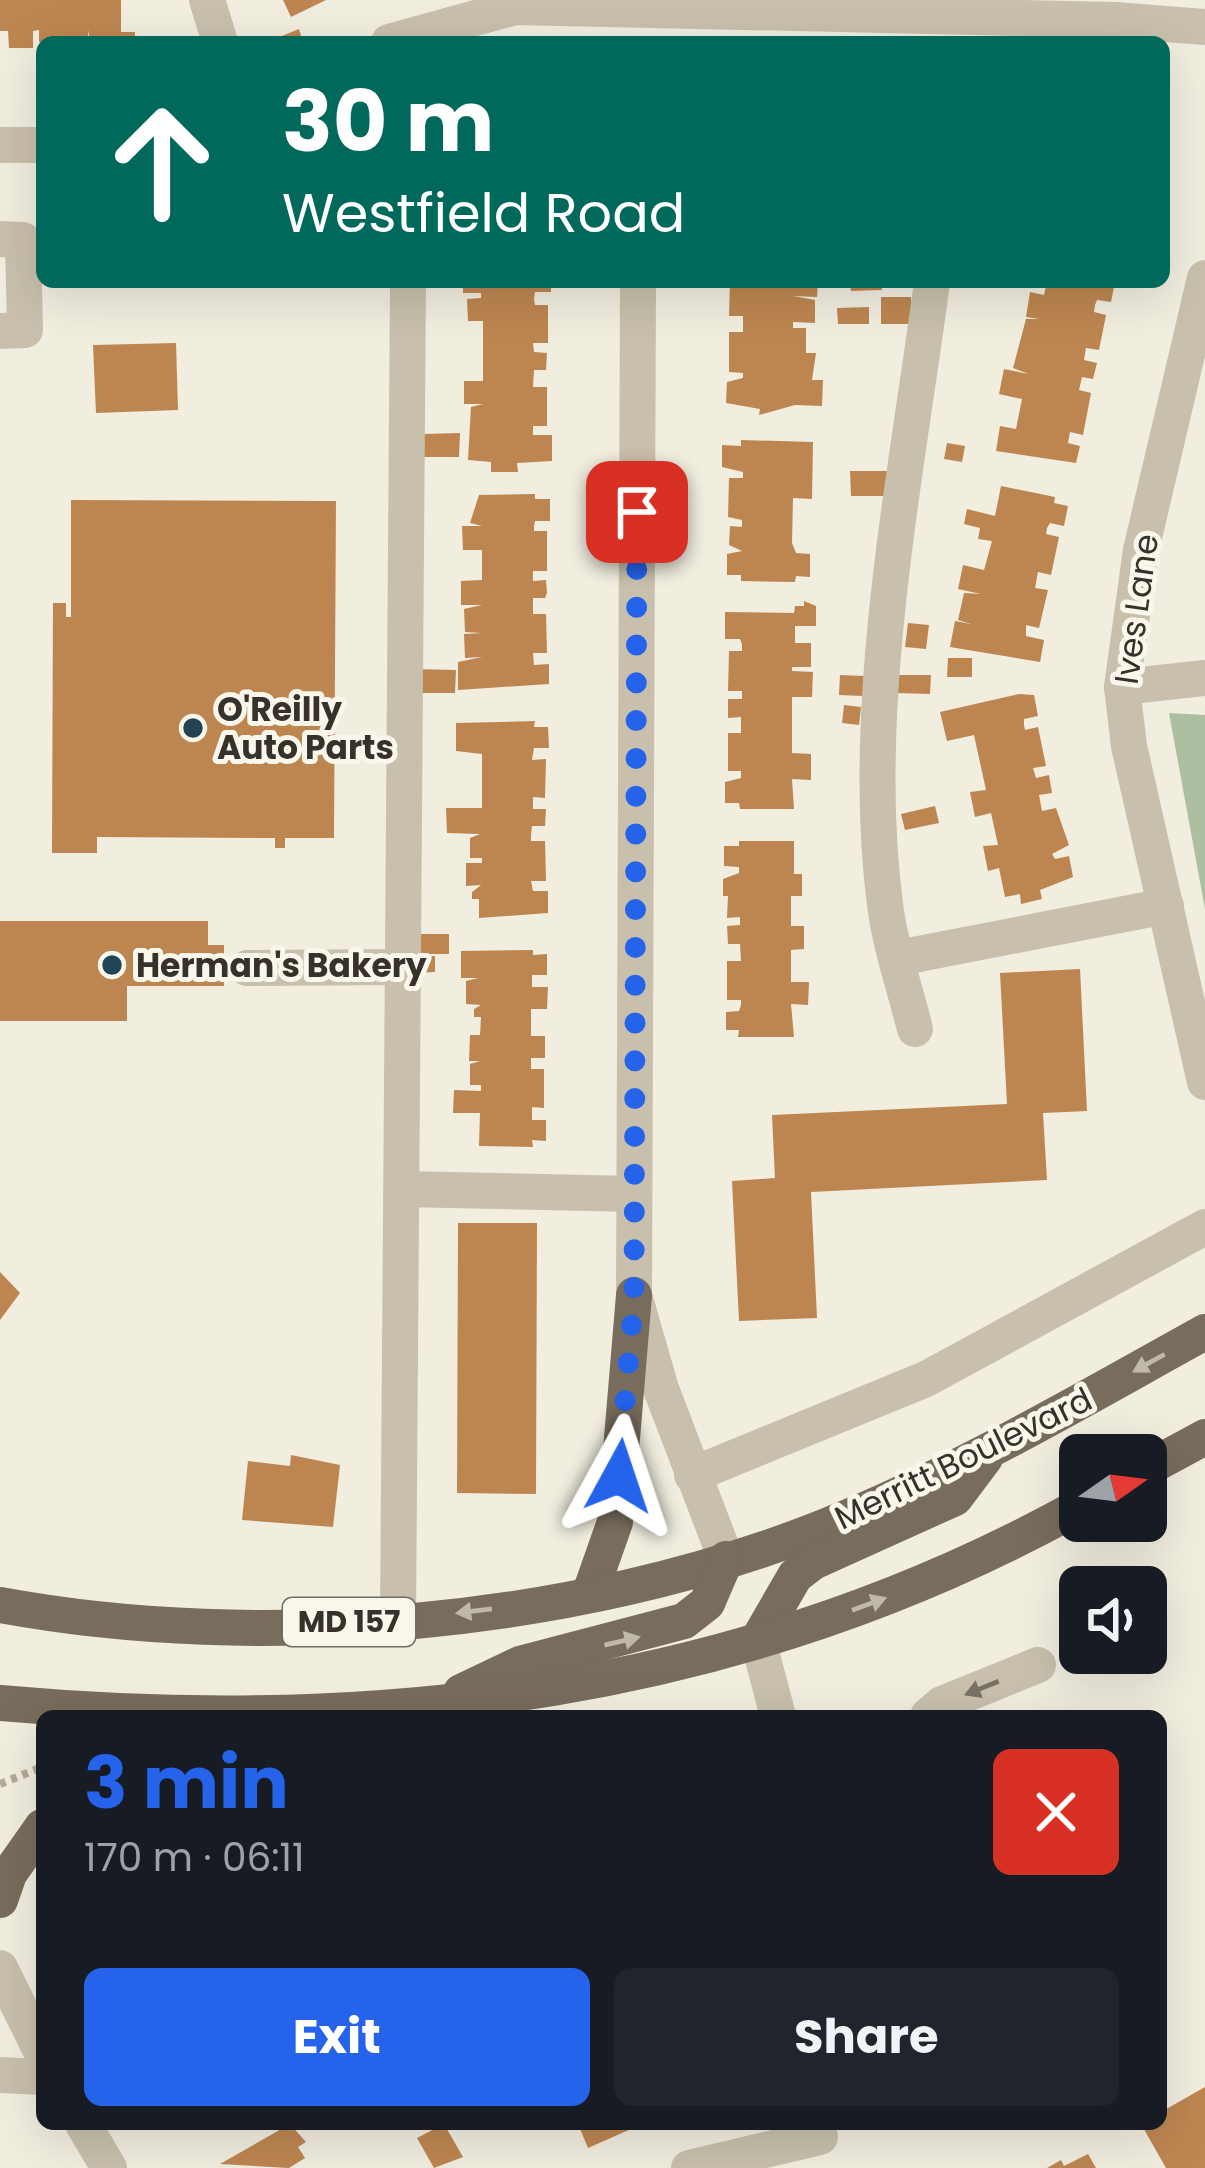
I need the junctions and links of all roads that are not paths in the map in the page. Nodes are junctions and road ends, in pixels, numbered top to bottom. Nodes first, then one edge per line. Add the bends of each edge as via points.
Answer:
1 (207, 0) edge
2 (640, 18) edge
3 (1205, 28) edge
4 (965, 30) edge
5 (218, 36) edge
6 (417, 36) edge
7 (0, 145) edge
8 (36, 145) edge
9 (0, 239) edge
10 (1205, 278) edge
11 (408, 288) edge
12 (638, 288) edge
13 (931, 288) edge
14 (0, 331) edge
15 (1205, 678) edge
16 (1122, 687) junction
17 (1166, 906) junction
18 (898, 958) junction
19 (403, 967) junction
20 (247, 968) dead end
21 (915, 1029) dead end
22 (1205, 1082) edge
23 (402, 1190) junction
24 (634, 1194) junction
25 (1205, 1227) edge
26 (634, 1295) junction
27 (1205, 1332) edge
28 (1205, 1437) edge
29 (989, 1452) junction
30 (1167, 1458) edge
31 (692, 1475) junction
32 (1059, 1516) edge
33 (726, 1559) junction
34 (590, 1593) junction
35 (0, 1605) edge
36 (398, 1620) junction
37 (758, 1640) junction
38 (1038, 1665) dead end
39 (0, 1703) edge
40 (127, 1710) edge
41 (426, 1710) edge
42 (432, 1710) edge
43 (776, 1710) edge
44 (935, 1710) edge
45 (36, 1836) edge
46 (0, 1900) edge
47 (0, 1968) edge
48 (36, 2041) edge
49 (0, 2075) edge
50 (36, 2078) edge
51 (87, 2130) edge
52 (822, 2143) edge
53 (109, 2168) edge
54 (689, 2168) edge

1 - 5 street
2 - 4 street
2 - 6 street via 515,8
3 - 4 street via 1116,20
7 - 8 street
9 - 14 street via 23,240 25,331
10 - 16 street, Ives Lane via 1141,550
11 - 19 street
12 - 24 street
13 - 18 street via 885,645 880,814 885,906
15 - 16 street
16 - 17 street, Ives Lane
17 - 18 street
17 - 22 street, Ives Lane
18 - 21 street
19 - 20 street
19 - 23 street
23 - 24 street
23 - 36 street
24 - 26 street
25 - 31 street via 926,1379
26 - 31 street
26 - 34 main road via 615,1522
27 -> 29 main road, Merritt Boulevard / MD 157
28 - 30 main road
29 - 33 main road, Merritt Boulevard / MD 157 via 820,1528
29 - 37 main road via 955,1498 795,1576
31 - 33 street
37 -> 32 main road via 939,1577
33 - 34 main road, Merritt Boulevard / MD 157
41 -> 33 main road via 520,1664 684,1621 707,1604
34 -> 36 main road, Merritt Boulevard / MD 157
35 - 36 main road, Merritt Boulevard / MD 157 via 170,1625
37 - 42 main road
37 - 43 street
38 -> 44 street
39 - 40 main road
45 - 46 main road
47 - 48 street
49 - 50 street
51 - 53 street
52 - 54 street

